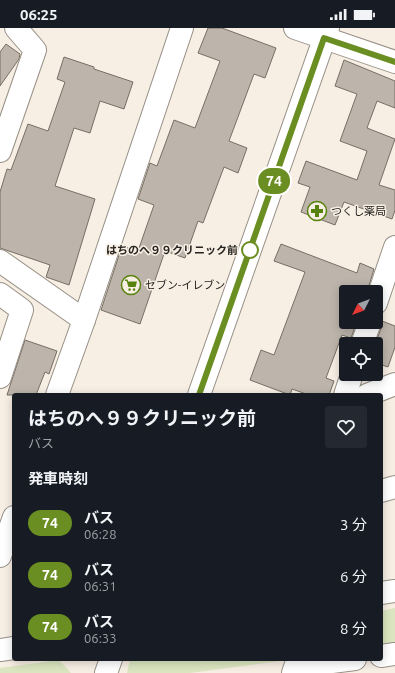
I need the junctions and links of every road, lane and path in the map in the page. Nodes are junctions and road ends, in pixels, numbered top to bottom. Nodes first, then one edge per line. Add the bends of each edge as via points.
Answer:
1 (16, 28) edge
2 (182, 28) edge
3 (295, 28) edge
4 (326, 33) edge
5 (395, 62) edge
6 (0, 151) edge
7 (395, 248) edge
8 (0, 261) edge
9 (382, 285) edge
10 (0, 294) edge
11 (84, 320) junction
12 (0, 377) edge
13 (350, 381) edge
14 (395, 384) edge
15 (58, 393) edge
16 (200, 393) edge
17 (346, 393) edge
18 (372, 393) edge
19 (395, 487) edge
20 (383, 490) edge
21 (12, 523) edge
22 (0, 556) edge
23 (395, 591) edge
24 (383, 593) edge
25 (12, 648) edge
26 (0, 650) edge
27 (395, 654) edge
28 (383, 656) edge
29 (110, 661) edge
30 (340, 661) edge
31 (106, 673) edge
32 (293, 673) edge

1 - 6 street via 35,50
2 - 11 street
3 - 4 street
4 - 5 street
4 - 16 street
7 - 9 street
8 - 11 street
10 - 12 street via 22,310
11 - 15 street
13 - 17 street
14 - 18 street
19 - 20 street
21 - 22 street
23 - 24 street
25 - 26 street
27 - 28 street
29 - 31 street
30 - 32 street via 295,667

